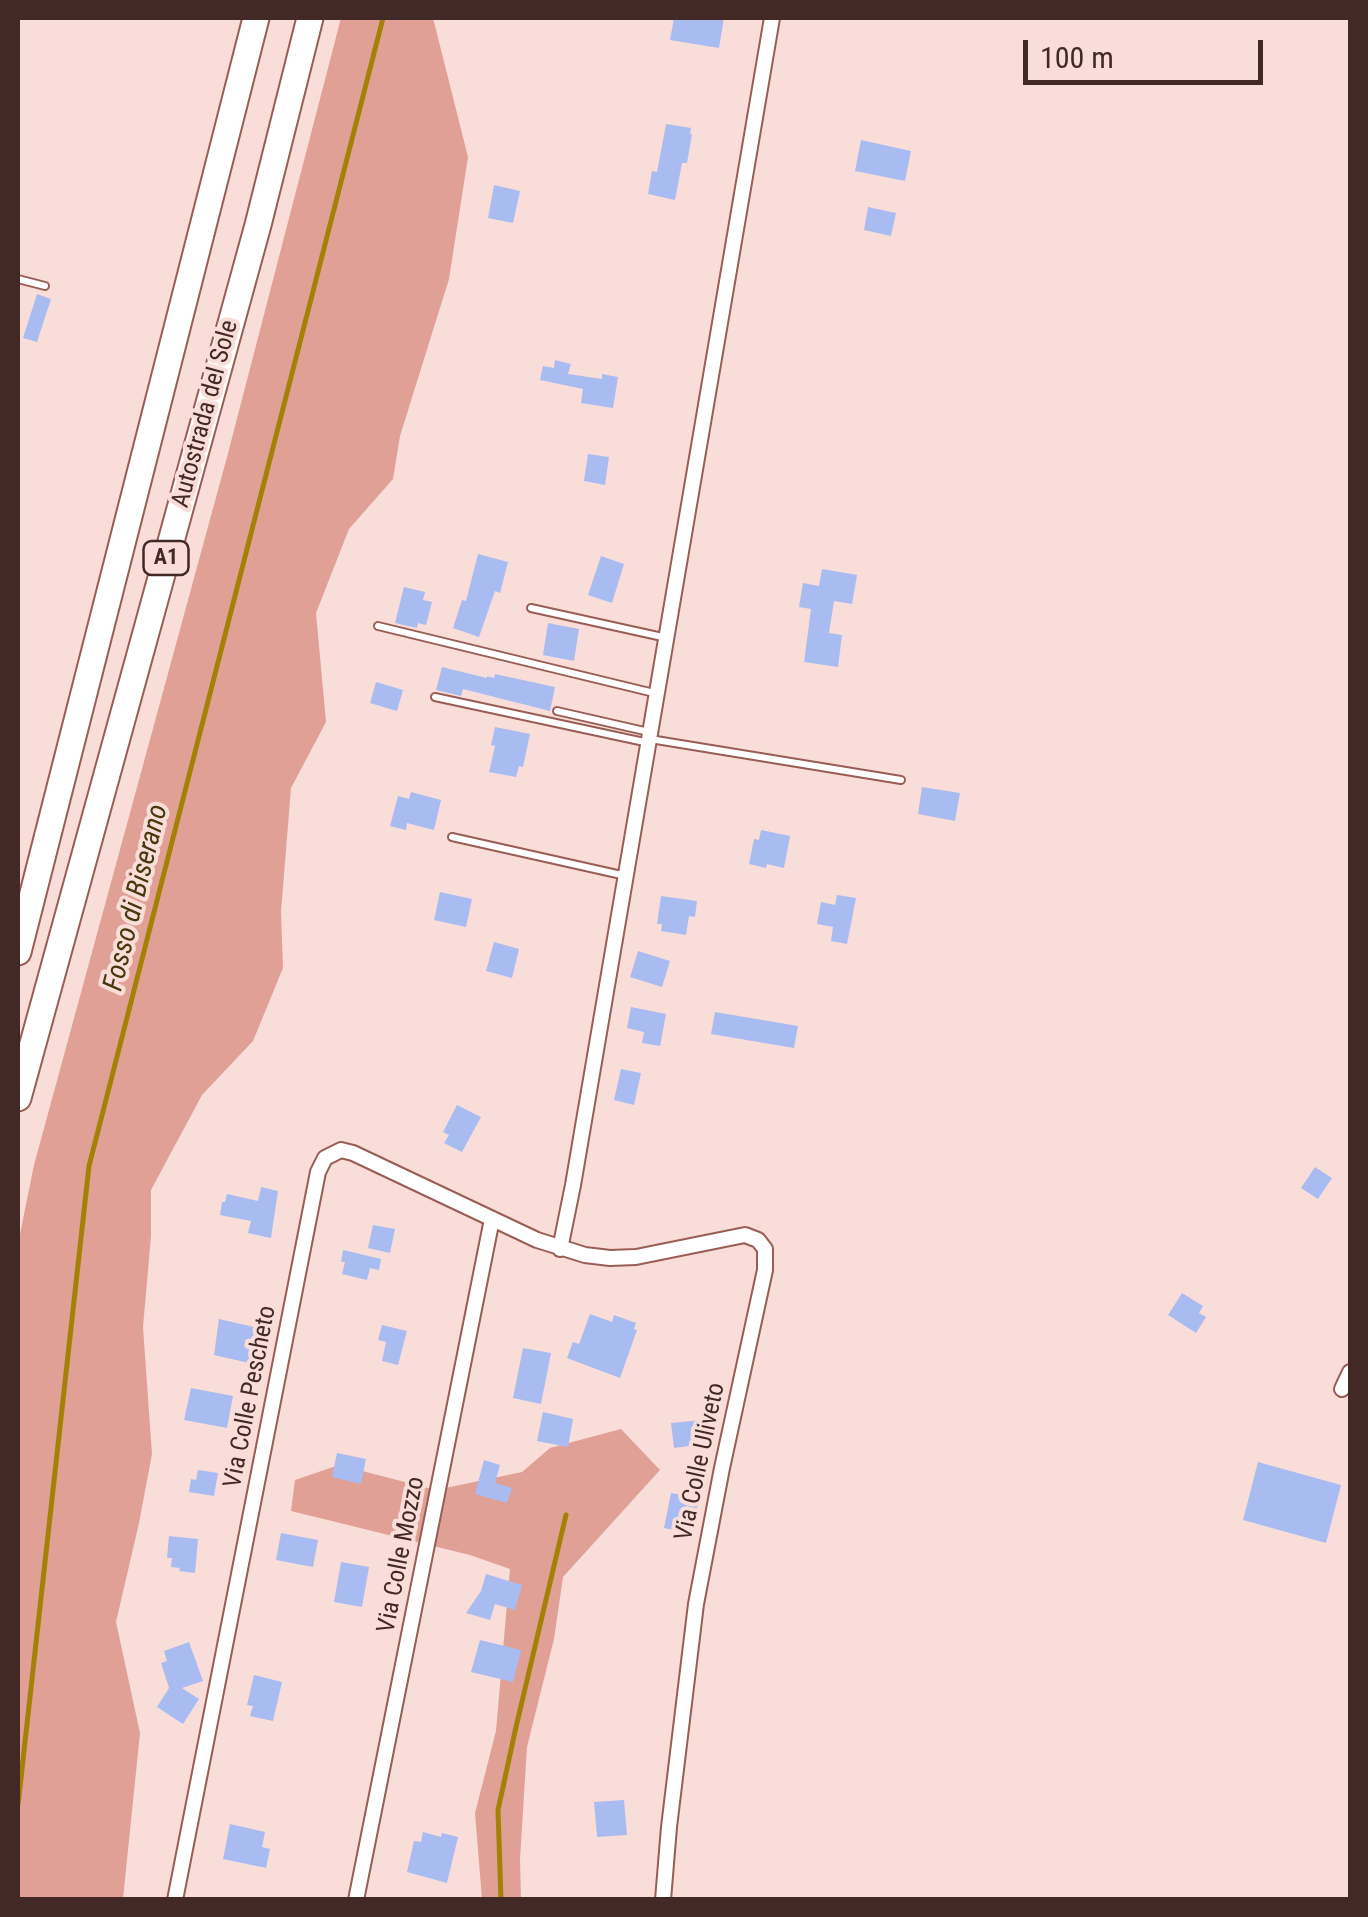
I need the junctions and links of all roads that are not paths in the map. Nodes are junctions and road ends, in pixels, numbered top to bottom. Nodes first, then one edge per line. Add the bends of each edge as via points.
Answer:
1 (256, 18) edge
2 (310, 18) edge
3 (772, 18) edge
4 (18, 280) edge
5 (45, 286) dead end
6 (531, 608) dead end
7 (378, 626) dead end
8 (667, 638) junction
9 (657, 693) junction
10 (435, 698) dead end
11 (558, 711) dead end
12 (650, 738) junction
13 (900, 780) dead end
14 (452, 836) dead end
15 (626, 876) junction
16 (18, 952) edge
17 (18, 1098) edge
18 (492, 1219) junction
19 (560, 1249) junction
20 (1350, 1372) edge
21 (1342, 1389) dead end
22 (175, 1900) edge
23 (356, 1900) edge
24 (663, 1900) edge

1 - 16 highway, Autostrada del Sole / A1
2 - 17 highway, Autostrada del Sole / A1
3 - 8 street
4 - 5 lane
6 - 8 lane
7 - 9 lane
8 - 9 street
9 - 12 street
10 - 12 lane
11 - 12 lane
12 - 13 lane
12 - 15 street
14 - 15 lane
15 - 19 street
18 - 19 street, Via Colle Pescheto
18 - 22 street, Via Colle Pescheto via 348,1151 329,1154 320,1167
18 - 23 street, Via Colle Mozzo
19 - 24 street, Via Colle Uliveto via 636,1257 745,1234 762,1244 766,1256 696,1604
20 - 21 street

